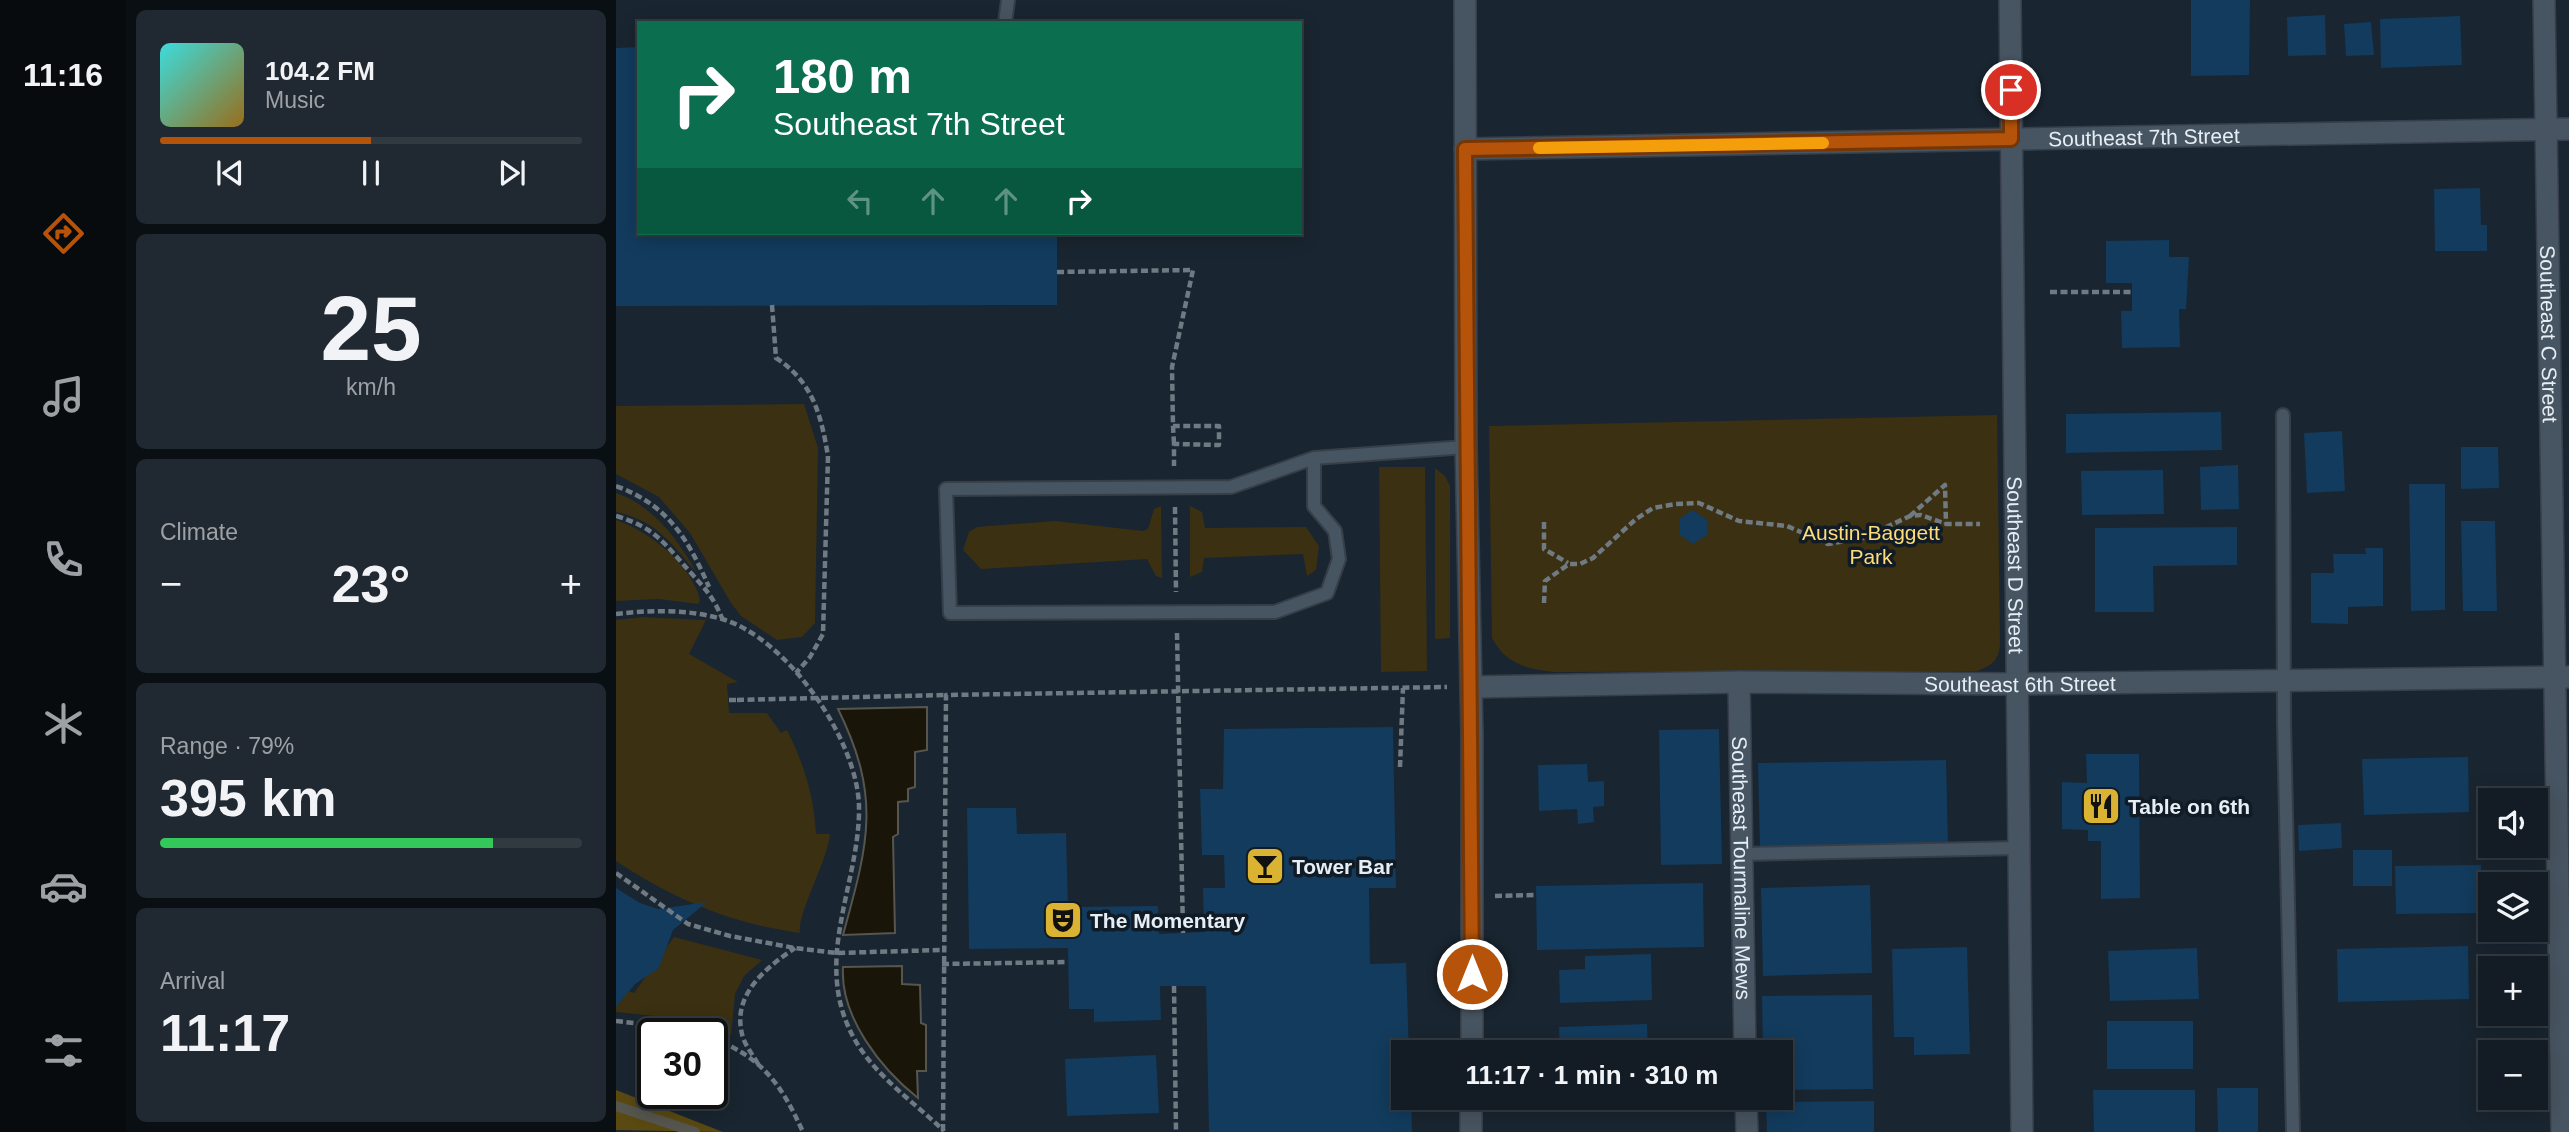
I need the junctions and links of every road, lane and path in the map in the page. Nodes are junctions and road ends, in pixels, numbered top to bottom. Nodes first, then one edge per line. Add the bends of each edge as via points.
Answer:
1 (1008, 0) edge
2 (1465, 0) edge
3 (2010, 0) edge
4 (2544, 0) edge
5 (1005, 21) edge
6 (2569, 129) edge
7 (2545, 130) junction
8 (2011, 139) junction
9 (1465, 149) junction
10 (1057, 272) dead end
11 (2050, 292) dead end
12 (2132, 292) dead end
13 (772, 305) dead end
14 (2283, 415) dead end
15 (1174, 426) junction
16 (1174, 444) junction
17 (1466, 447) junction
18 (1314, 458) junction
19 (616, 486) edge
20 (1174, 487) junction
21 (616, 516) edge
22 (1910, 516) junction
23 (1544, 522) dead end
24 (1947, 524) junction
25 (1980, 524) dead end
26 (1569, 564) junction
27 (710, 591) junction
28 (1544, 603) dead end
29 (1176, 612) junction
30 (616, 614) edge
31 (723, 619) junction
32 (796, 673) junction
33 (2562, 677) edge
34 (2286, 679) junction
35 (1739, 682) junction
36 (2017, 684) junction
37 (1472, 687) junction
38 (1403, 688) junction
39 (1178, 691) junction
40 (946, 695) junction
41 (819, 698) junction
42 (729, 700) dead end
43 (1400, 767) dead end
44 (2019, 848) junction
45 (1742, 854) junction
46 (616, 873) edge
47 (1536, 895) dead end
48 (1504, 896) dead end
49 (1183, 933) dead end
50 (794, 948) junction
51 (942, 950) junction
52 (837, 953) junction
53 (1068, 962) dead end
54 (942, 964) junction
55 (1174, 986) dead end
56 (616, 1021) edge
57 (637, 1023) edge
58 (1472, 1040) edge
59 (1745, 1040) edge
60 (728, 1044) edge
61 (758, 1063) junction
62 (1471, 1110) edge
63 (1746, 1110) edge
64 (803, 1132) edge
65 (944, 1132) edge
66 (1176, 1132) edge
67 (1471, 1132) edge
68 (1747, 1132) edge
69 (2022, 1132) edge
70 (2293, 1132) edge
71 (2562, 1132) edge

1 - 5 lane
2 - 9 street
3 - 8 street, Southeast D Street
4 - 7 street, Southeast C Street
6 - 7 street, Southeast 7th Street
7 - 8 street, Southeast 7th Street
7 - 33 street, Southeast C Street
8 - 9 street, Southeast 7th Street
8 - 36 street, Southeast D Street
9 - 17 street
10 - 15 path via 1193,270 1172,368
11 - 12 path
13 - 32 path via 776,358 797,371 809,390 828,456 823,634
14 - 34 lane
15 - 16 path
15 - 16 path via 1219,426 1219,444
16 - 20 path
17 - 18 lane
17 - 37 street
18 - 20 lane via 1231,486
18 - 29 lane via 1314,506 1335,531 1339,559 1327,593 1276,612
19 - 27 path via 666,515 691,546
20 - 29 path
20 - 29 lane via 946,489 950,613
21 - 27 path via 637,522 660,537
22 - 24 path
22 - 24 path via 1945,485
22 - 26 path via 1863,538 1828,544 1787,526 1739,521 1699,503 1676,504 1653,508 1593,558
23 - 26 path via 1544,549
24 - 25 path
26 - 28 path via 1545,581
27 - 31 path
29 - 39 path
30 - 31 path via 656,611
31 - 32 path via 751,633
32 - 41 path
33 - 34 street, Southeast 6th Street
33 - 71 street, Southeast C Street
34 - 36 street, Southeast 6th Street
34 - 70 lane
35 - 36 street, Southeast 6th Street
35 - 37 street, Southeast 6th Street
35 - 45 street, Southeast Tourmaline Mews
36 - 44 street, Southeast D Street
37 - 38 path
37 - 58 street
38 - 39 path
38 - 43 path
39 - 40 path
39 - 49 path
40 - 41 path, bridge
40 - 51 path
41 - 42 path, bridge
41 - 52 path via 842,740 859,805 856,853
44 - 45 lane
44 - 69 street, Southeast D Street
45 - 59 street, Southeast Tourmaline Mews
46 - 50 path via 688,924
47 - 48 path
50 - 52 path
50 - 61 path via 762,972 747,994 741,1034
51 - 52 path
51 - 54 path
52 - 65 path via 839,992 848,1027 877,1070
53 - 54 path
54 - 65 path
55 - 66 path
56 - 57 path
60 - 61 path
61 - 64 path via 785,1092
62 - 67 street
63 - 68 street

